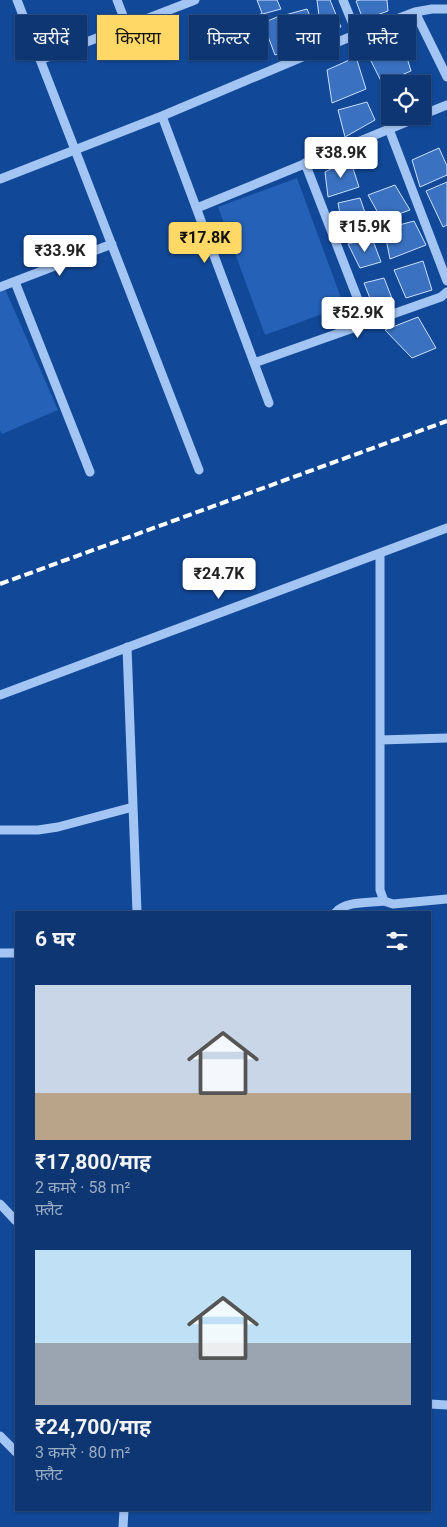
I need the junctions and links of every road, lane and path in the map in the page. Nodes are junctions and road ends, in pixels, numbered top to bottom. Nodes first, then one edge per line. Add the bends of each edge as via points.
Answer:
1 (17, 0) edge
2 (117, 0) edge
3 (195, 0) edge
4 (343, 0) edge
5 (447, 9) edge
6 (415, 12) junction
7 (23, 15) edge
8 (123, 15) edge
9 (156, 15) edge
10 (349, 15) edge
11 (407, 15) edge
12 (349, 37) edge
13 (40, 60) edge
14 (447, 77) edge
15 (447, 105) edge
16 (431, 112) edge
17 (162, 116) junction
18 (399, 125) edge
19 (389, 129) junction
20 (75, 150) junction
21 (305, 163) junction
22 (0, 179) edge
23 (197, 208) junction
24 (112, 244) junction
25 (447, 281) edge
26 (15, 282) junction
27 (0, 287) edge
28 (447, 292) edge
29 (367, 323) junction
30 (254, 363) junction
31 (270, 403) dead end
32 (199, 470) dead end
33 (90, 472) dead end
34 (447, 528) edge
35 (380, 553) junction
36 (127, 648) junction
37 (0, 696) edge
38 (447, 738) edge
39 (380, 740) junction
40 (133, 807) junction
41 (0, 830) edge
42 (447, 899) edge
43 (384, 901) junction
44 (137, 911) edge
45 (337, 911) edge
46 (0, 953) edge
47 (15, 953) edge
48 (0, 1204) edge
49 (15, 1220) edge
50 (431, 1404) edge
51 (447, 1405) edge
52 (0, 1436) edge
53 (15, 1451) edge
54 (124, 1511) edge
55 (123, 1527) edge

1 - 7 street
2 - 8 street
3 - 9 street
4 - 10 street
5 - 6 street
6 - 11 street
6 - 14 street
12 - 17 street
13 - 20 street
15 - 16 street
17 - 20 street
17 - 23 street
18 - 19 street
19 - 21 street
19 - 25 street
20 - 22 street
20 - 24 street
21 - 23 street
21 - 29 street
23 - 30 street
24 - 26 street
24 - 32 street
26 - 27 street
26 - 33 street
28 - 29 street
29 - 30 street
30 - 31 street
34 - 35 street
35 - 36 street
35 - 39 street
36 - 37 street
36 - 40 street
38 - 39 street
39 - 43 street via 380,890
40 - 41 street via 58,827
40 - 44 street
42 - 43 street via 394,904
43 - 45 street via 347,906
46 - 47 street
48 - 49 street
50 - 51 street
52 - 53 street
54 - 55 street

